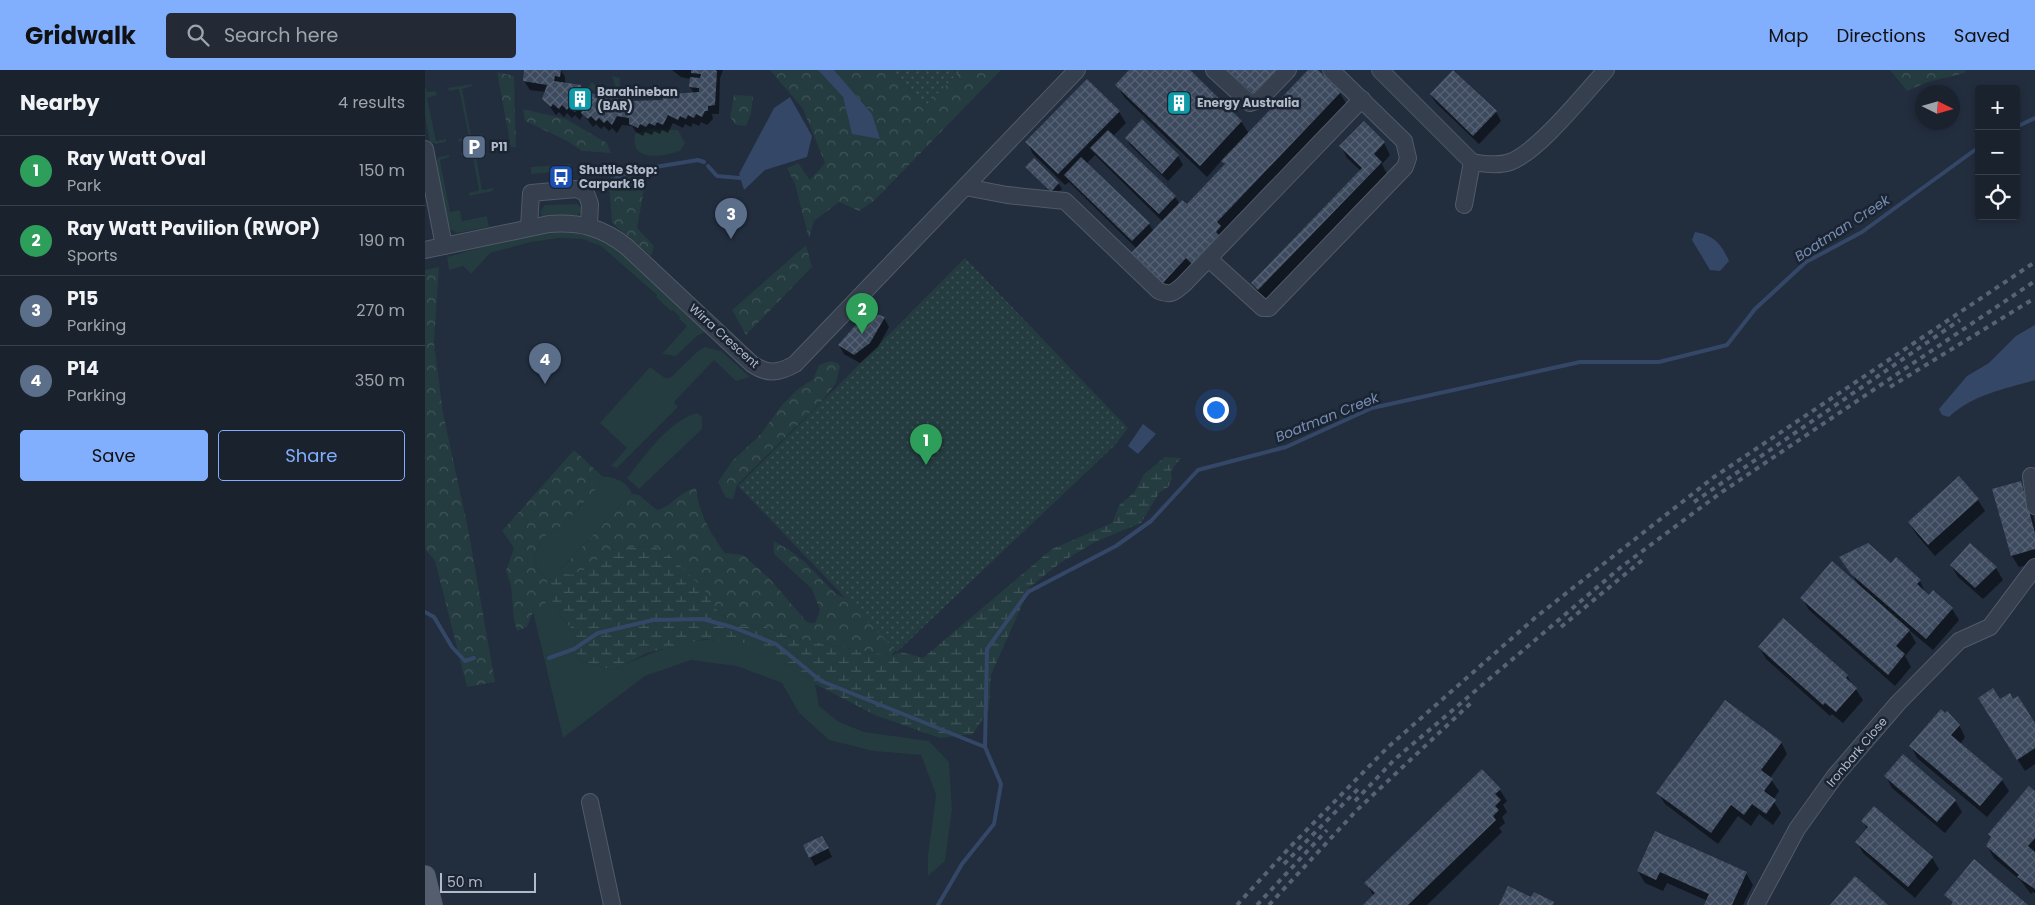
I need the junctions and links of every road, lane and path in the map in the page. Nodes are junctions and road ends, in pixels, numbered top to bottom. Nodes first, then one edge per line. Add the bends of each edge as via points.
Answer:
1 (1077, 70) edge
2 (1214, 70) edge
3 (1288, 70) edge
4 (1331, 70) edge
5 (1381, 70) edge
6 (1606, 70) edge
7 (1362, 99) junction
8 (425, 149) edge
9 (1472, 162) junction
10 (965, 187) junction
11 (1464, 205) dead end
12 (589, 225) junction
13 (529, 227) junction
14 (444, 246) junction
15 (425, 250) edge
16 (1209, 259) junction
17 (2031, 476) dead end
18 (2035, 506) edge
19 (2035, 566) edge
20 (589, 802) dead end
21 (425, 876) edge
22 (432, 905) edge
23 (612, 905) edge
24 (1756, 905) edge

1 - 10 street, Wirra Crescent
2 - 3 street via 1250,103 1259,100
4 - 7 street
5 - 9 street
6 - 9 street via 1531,151 1509,163
7 - 16 street
7 - 16 street via 1404,141 1408,158 1400,174 1269,308 1263,308
8 - 14 street
9 - 11 street
10 - 12 street, Wirra Crescent via 795,364 783,371 761,370 752,364 613,235
10 - 16 street via 1065,201 1159,291 1167,294 1175,292
12 - 13 street, Wirra Crescent via 569,223
12 - 13 street via 590,204 586,193 576,189 531,193
13 - 14 street, Wirra Crescent
14 - 15 street, Wirra Crescent
17 - 18 street
19 - 24 street, Ironbark Close via 1989,627 1959,641 1898,702 1835,776 1797,829
20 - 23 street
21 - 22 main road

